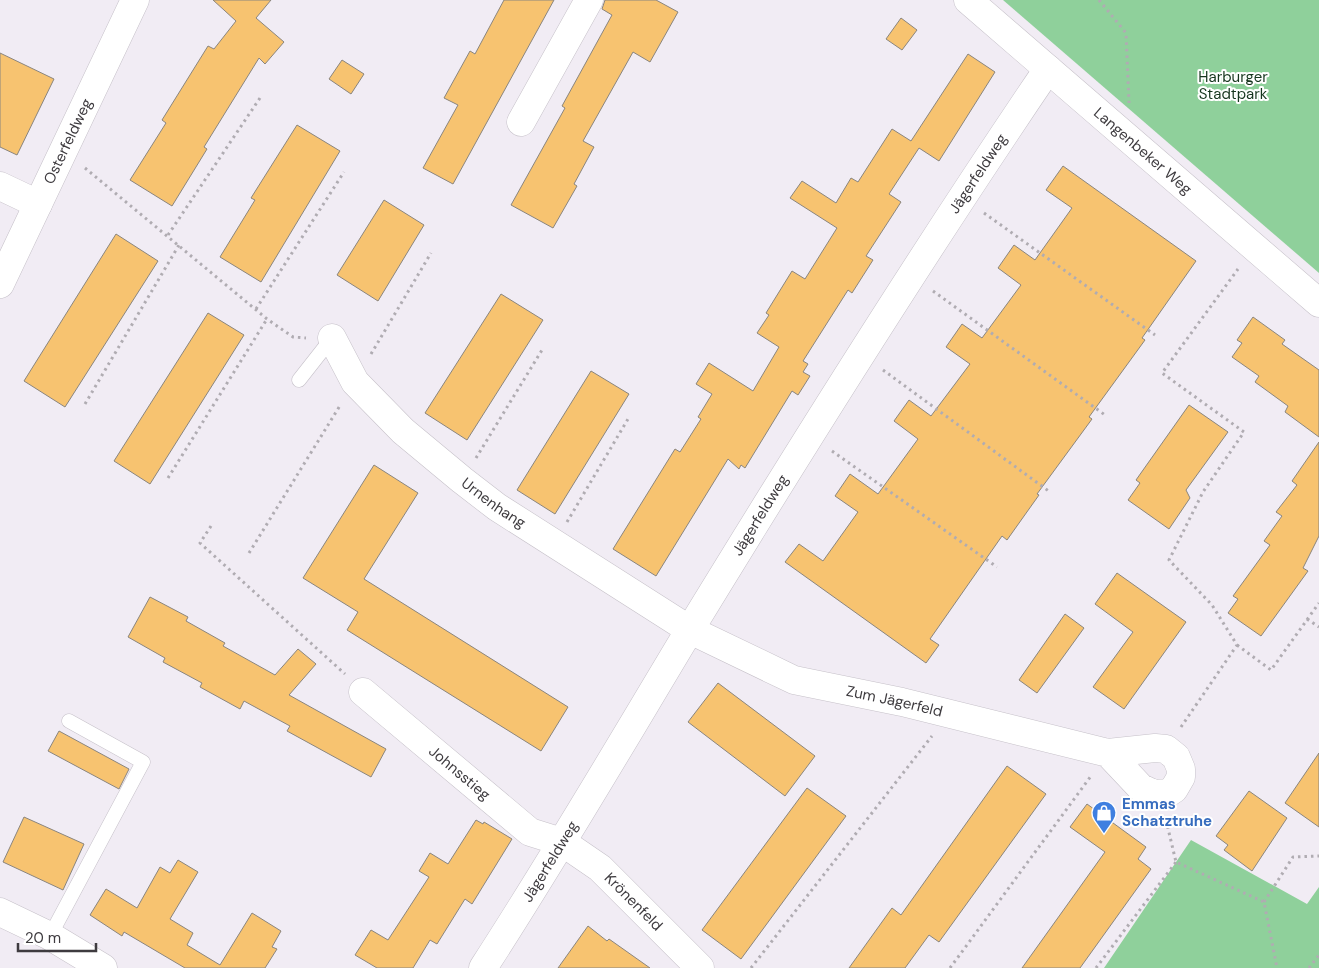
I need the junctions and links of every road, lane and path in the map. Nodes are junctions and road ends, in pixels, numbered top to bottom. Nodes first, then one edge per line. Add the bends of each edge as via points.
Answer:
1 (135, 0) edge
2 (589, 0) edge
3 (968, 0) edge
4 (1099, 0) edge
5 (1048, 69) junction
6 (262, 95) dead end
7 (521, 122) dead end
8 (1130, 139) junction
9 (78, 162) dead end
10 (344, 172) dead end
11 (0, 186) edge
12 (962, 196) junction
13 (38, 204) junction
14 (168, 235) junction
15 (179, 244) junction
16 (1254, 246) junction
17 (912, 276) junction
18 (0, 284) edge
19 (1319, 302) edge
20 (256, 310) junction
21 (267, 319) junction
22 (1154, 335) dead end
23 (332, 338) junction
24 (542, 350) dead end
25 (862, 355) junction
26 (299, 380) dead end
27 (85, 404) dead end
28 (1106, 415) dead end
29 (628, 419) dead end
30 (811, 436) junction
31 (168, 478) dead end
32 (462, 480) junction
33 (1050, 492) dead end
34 (211, 526) dead end
35 (554, 544) junction
36 (997, 567) dead end
37 (1319, 604) edge
38 (1307, 619) junction
39 (1319, 627) edge
40 (690, 630) junction
41 (1237, 645) junction
42 (364, 692) joint
43 (949, 714) junction
44 (69, 722) dead end
45 (1166, 749) junction
46 (1108, 753) junction
47 (1161, 795) junction
48 (562, 842) junction
49 (1319, 856) edge
50 (1176, 862) junction
51 (1264, 902) junction
52 (0, 912) edge
53 (50, 936) junction
54 (1319, 955) edge
55 (103, 968) edge
56 (483, 968) edge
57 (700, 968) edge
58 (751, 968) edge
59 (950, 968) edge
60 (1096, 968) edge
61 (1276, 968) edge
62 (1309, 968) edge

1 - 13 street, Osterfeldweg
2 - 7 street
3 - 5 street, Langenbeker Weg
4 - 8 path via 1126,33
5 - 8 street, Langenbeker Weg
5 - 12 street, Jägerfeldweg
6 - 14 path
8 - 16 street, Langenbeker Weg
9 - 14 path
10 - 20 path
11 - 13 street
12 - 17 street, Jägerfeldweg
12 - 22 path
13 - 18 street, Osterfeldweg
14 - 15 path
15 - 20 path
15 - 27 path
16 - 19 street, Langenbeker Weg
16 - 41 path via 1162,373 1244,432 1203,492 1169,560 1212,605
17 - 25 street, Jägerfeldweg
17 - 28 path
20 - 21 path
21 - 23 path via 293,338
21 - 31 path
23 - 26 lane
23 - 32 street, Urnenhang via 354,382 403,431
24 - 32 path
25 - 30 street, Jägerfeldweg
25 - 33 path
29 - 35 path
30 - 36 path
30 - 40 street, Jägerfeldweg
32 - 35 street, Urnenhang
34 - 42 path via 200,543
35 - 40 street, Urnenhang
37 - 38 path
38 - 39 path
38 - 41 path via 1271,670
40 - 43 street, Zum Jägerfeld via 794,680
40 - 48 street, Jägerfeldweg
41 - 45 path
42 - 48 street, Johnsstieg via 530,832
43 - 46 street, Zum Jägerfeld
43 - 58 path
44 - 53 lane via 143,762
45 - 46 street, Zum Jägerfeld
45 - 47 street via 1176,757 1181,776 1174,789
46 - 47 street via 1141,788
46 - 59 path
47 - 50 path
48 - 56 street, Jägerfeldweg
48 - 57 street, Krönenfeld via 600,868
49 - 51 path via 1293,857
50 - 51 path
50 - 60 path
51 - 61 path
52 - 53 street
53 - 55 street
54 - 62 path

